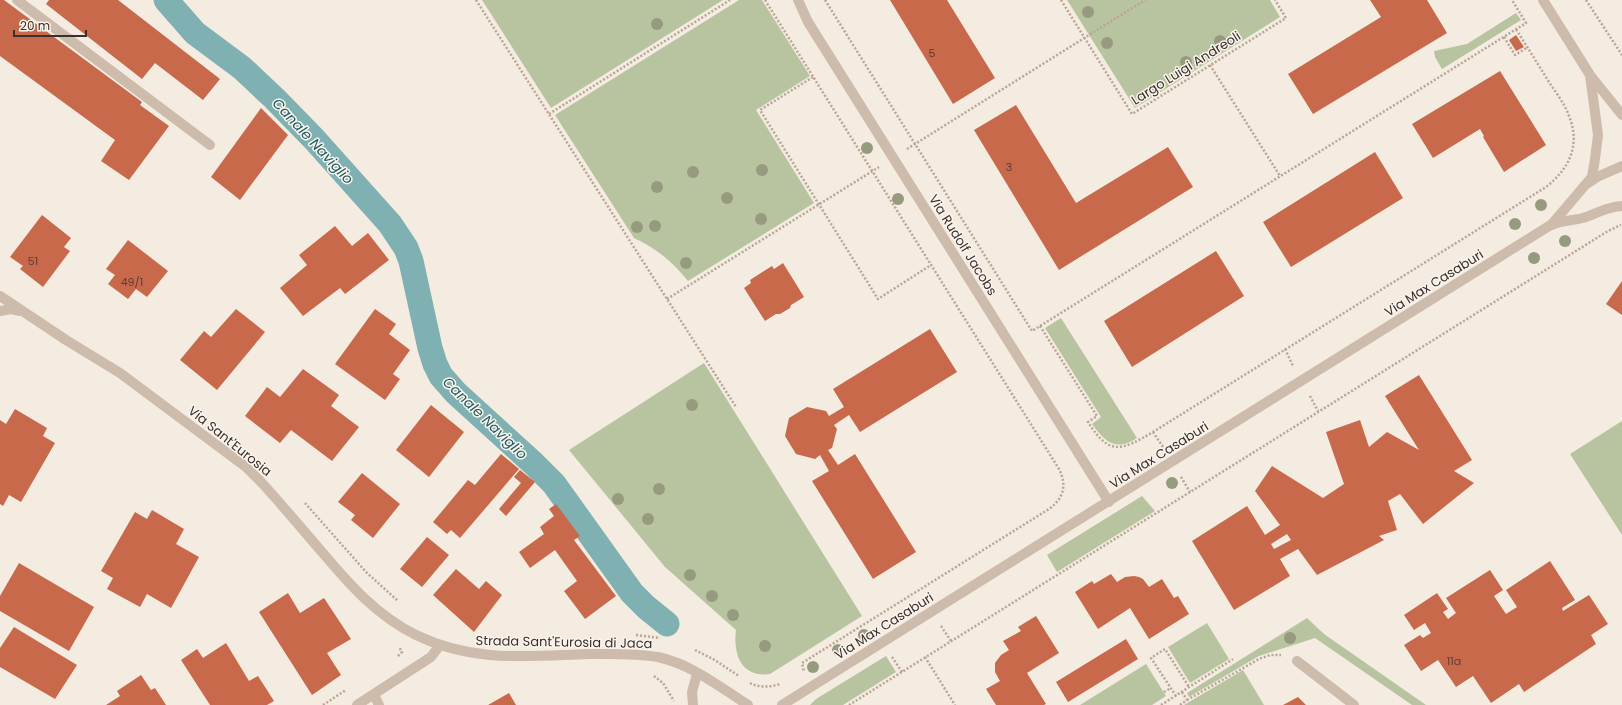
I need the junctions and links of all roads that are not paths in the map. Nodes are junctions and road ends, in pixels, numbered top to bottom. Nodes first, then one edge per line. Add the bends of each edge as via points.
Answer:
1 (17, 0) edge
2 (798, 0) edge
3 (1543, 0) edge
4 (1590, 75) junction
5 (1622, 115) edge
6 (210, 146) dead end
7 (1622, 166) edge
8 (1586, 184) junction
9 (1620, 205) edge
10 (1549, 226) junction
11 (0, 296) edge
12 (0, 312) edge
13 (28, 314) junction
14 (1109, 502) junction
15 (440, 645) junction
16 (1297, 661) road end
17 (698, 674) junction
18 (374, 694) junction
19 (357, 705) edge
20 (379, 705) edge
21 (693, 705) edge
22 (748, 705) edge
23 (782, 705) edge
24 (1354, 705) edge

1 - 6 street
2 - 14 street, Via Rudolf Jacobs via 808,22
3 - 4 street
4 - 5 street
4 - 8 street, Via Max Casaburi via 1598,135 1592,176
7 - 8 street, Via Max Casaburi
8 - 10 street, Via Max Casaburi
9 - 10 street, Via Max Casaburi
10 - 14 street, Via Max Casaburi
11 - 13 street, Via Sant'Eurosia
12 - 13 street via 17,310
13 - 15 street, Via Sant'Eurosia via 120,373 246,467 359,594 396,623
14 - 23 street, Via Max Casaburi
15 - 17 street, Strada Sant'Eurosia di Jaca via 463,652 494,656 650,656 669,660
15 - 18 street via 431,657
16 - 24 street
17 - 21 street via 692,692
17 - 22 street, Strada Sant'Eurosia di Jaca
18 - 19 street
18 - 20 street

